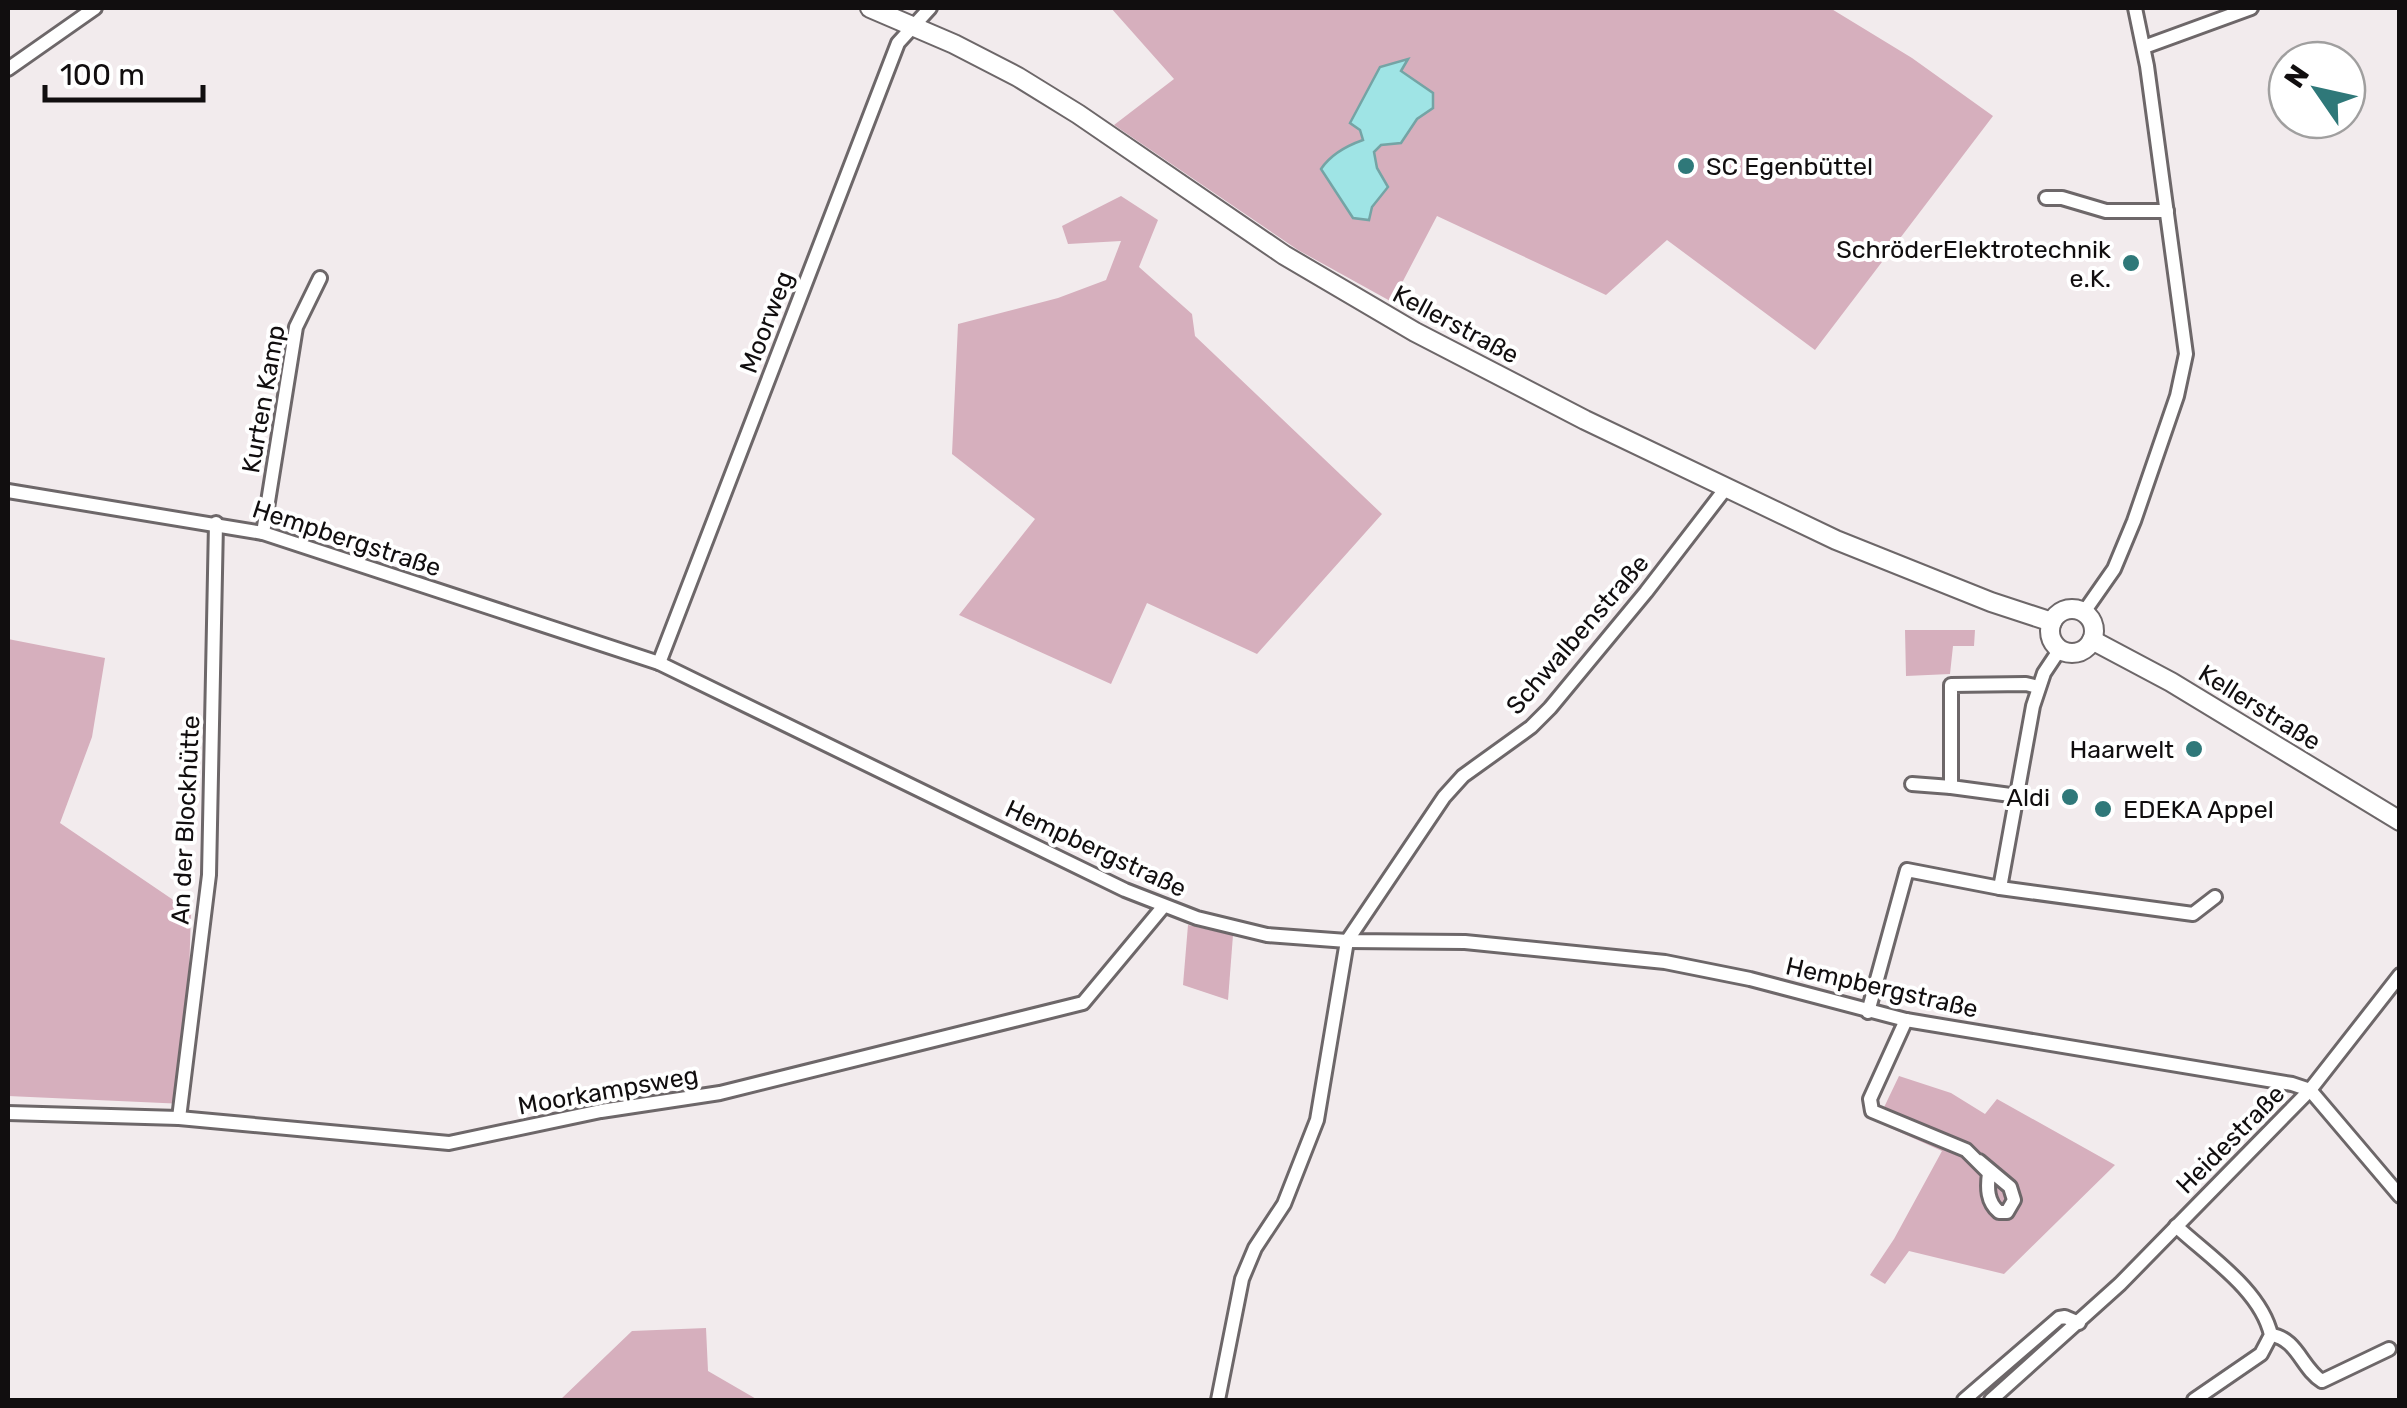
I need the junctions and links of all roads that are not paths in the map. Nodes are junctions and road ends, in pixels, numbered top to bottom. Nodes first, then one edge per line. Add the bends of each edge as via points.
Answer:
1 (94, 8) edge
2 (870, 8) edge
3 (930, 8) edge
4 (2135, 8) edge
5 (2252, 8) edge
6 (912, 25) junction
7 (2144, 47) junction
8 (8, 69) edge
9 (2046, 198) dead end
10 (2167, 210) junction
11 (320, 278) dead end
12 (1726, 488) junction
13 (8, 490) edge
14 (216, 523) junction
15 (263, 532) junction
16 (2084, 612) junction
17 (2052, 622) junction
18 (2092, 640) junction
19 (2060, 649) junction
20 (659, 662) junction
21 (2038, 687) junction
22 (1912, 784) dead end
23 (1951, 787) junction
24 (2018, 796) junction
25 (2400, 821) edge
26 (2000, 888) junction
27 (2215, 898) dead end
28 (1163, 906) junction
29 (1348, 941) junction
30 (2400, 976) edge
31 (1868, 1012) junction
32 (1906, 1020) junction
33 (2310, 1090) junction
34 (8, 1113) edge
35 (179, 1118) junction
36 (1979, 1161) dead end
37 (2400, 1196) edge
38 (2176, 1226) junction
39 (2079, 1323) junction
40 (2271, 1335) junction
41 (2389, 1348) dead end
42 (1218, 1400) edge
43 (1964, 1400) edge
44 (1991, 1400) edge
45 (2194, 1400) edge

1 - 8 street
2 - 6 main road, Kellerstraße
3 - 6 street, Moorweg
4 - 7 street
5 - 7 street
6 - 12 main road, Kellerstraße via 1054,99 1386,317
6 - 20 street, Moorweg via 898,43
7 - 10 street
9 - 10 street via 2106,211
10 - 16 street via 2186,354 2134,521 2114,569
11 - 15 street, Kurten Kamp via 296,327
12 - 17 main road, Kellerstraße via 1836,540
12 - 29 street, Schwalbenstraße via 1550,708 1444,797
13 - 14 street, Hempbergstraße
14 - 15 street, Hempbergstraße
14 - 35 street, An der Blockhütte via 209,875
15 - 20 street, Hempbergstraße
16 - 17 main road via 2070,609
16 - 18 main road via 2094,624
17 - 19 main road via 2051,637
18 - 19 main road via 2084,650
18 - 25 main road, Kellerstraße
19 - 21 street
20 - 28 street, Hempbergstraße
21 - 23 street via 1951,685
21 - 24 street
22 - 23 street
23 - 24 street
24 - 26 street
26 - 27 street via 2194,914
26 - 31 street via 1907,870
28 - 29 street, Hempbergstraße via 1242,930
28 - 35 street, Moorkampsweg via 1083,1003 720,1093 449,1143
29 - 31 street, Hempbergstraße via 1465,942 1664,962
29 - 42 street, Schwalbenstraße via 1317,1120 1284,1204 1242,1279
30 - 33 street, Heidestraße
31 - 32 street, Hempbergstraße
32 - 33 street, Hempbergstraße
32 - 36 street via 1870,1099 1872,1111
33 - 37 street
33 - 38 street, Heidestraße
34 - 35 street, Moorkampsweg
38 - 39 street, Heidestraße
38 - 40 street via 2246,1292
39 - 43 street, Heidestraße via 2059,1318
39 - 44 street, Heidestraße
40 - 41 street via 2286,1339 2322,1381
40 - 45 street via 2260,1354

